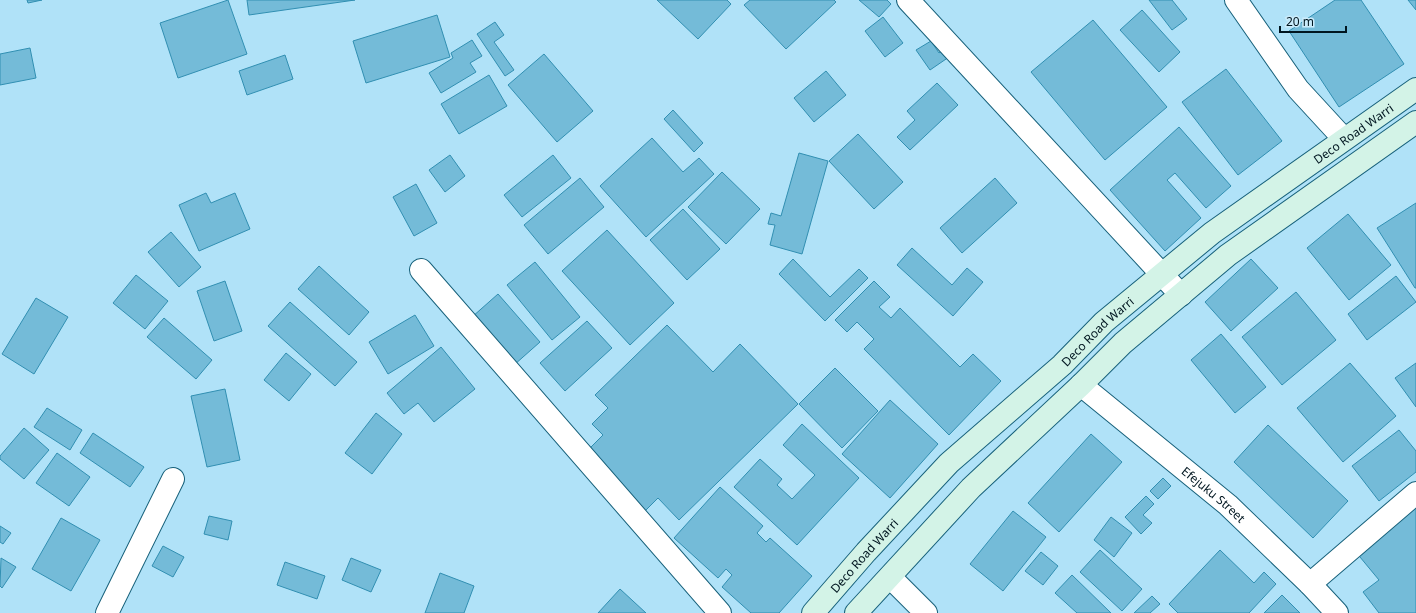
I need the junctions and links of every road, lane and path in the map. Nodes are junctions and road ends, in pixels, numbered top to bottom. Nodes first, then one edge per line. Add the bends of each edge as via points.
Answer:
1 (908, 0) edge
2 (1236, 0) edge
3 (1416, 89) edge
4 (1416, 122) edge
5 (1344, 139) junction
6 (421, 270) dead end
7 (1163, 273) junction
8 (1181, 295) junction
9 (1081, 385) junction
10 (173, 480) dead end
11 (1416, 493) edge
12 (890, 577) junction
13 (1310, 584) junction
14 (107, 613) edge
15 (720, 613) edge
16 (813, 613) edge
17 (856, 613) edge
18 (926, 613) edge
19 (1337, 613) edge

1 - 7 street
2 - 5 street via 1298,89
3 - 5 main road, Deco Road Warri
4 - 8 main road, Deco Road Warri via 1228,255
5 - 7 main road, Deco Road Warri via 1212,233
6 - 15 street
7 - 8 street
7 - 16 main road, Deco Road Warri via 1104,322 1062,365 949,463
8 - 9 main road, Deco Road Warri via 1123,343
9 - 12 main road, Deco Road Warri via 971,488
9 - 13 street, Efejuku Street via 1228,505
10 - 14 street
11 - 13 street
12 - 17 main road, Deco Road Warri
12 - 18 street
13 - 19 street, Efejuku Street

